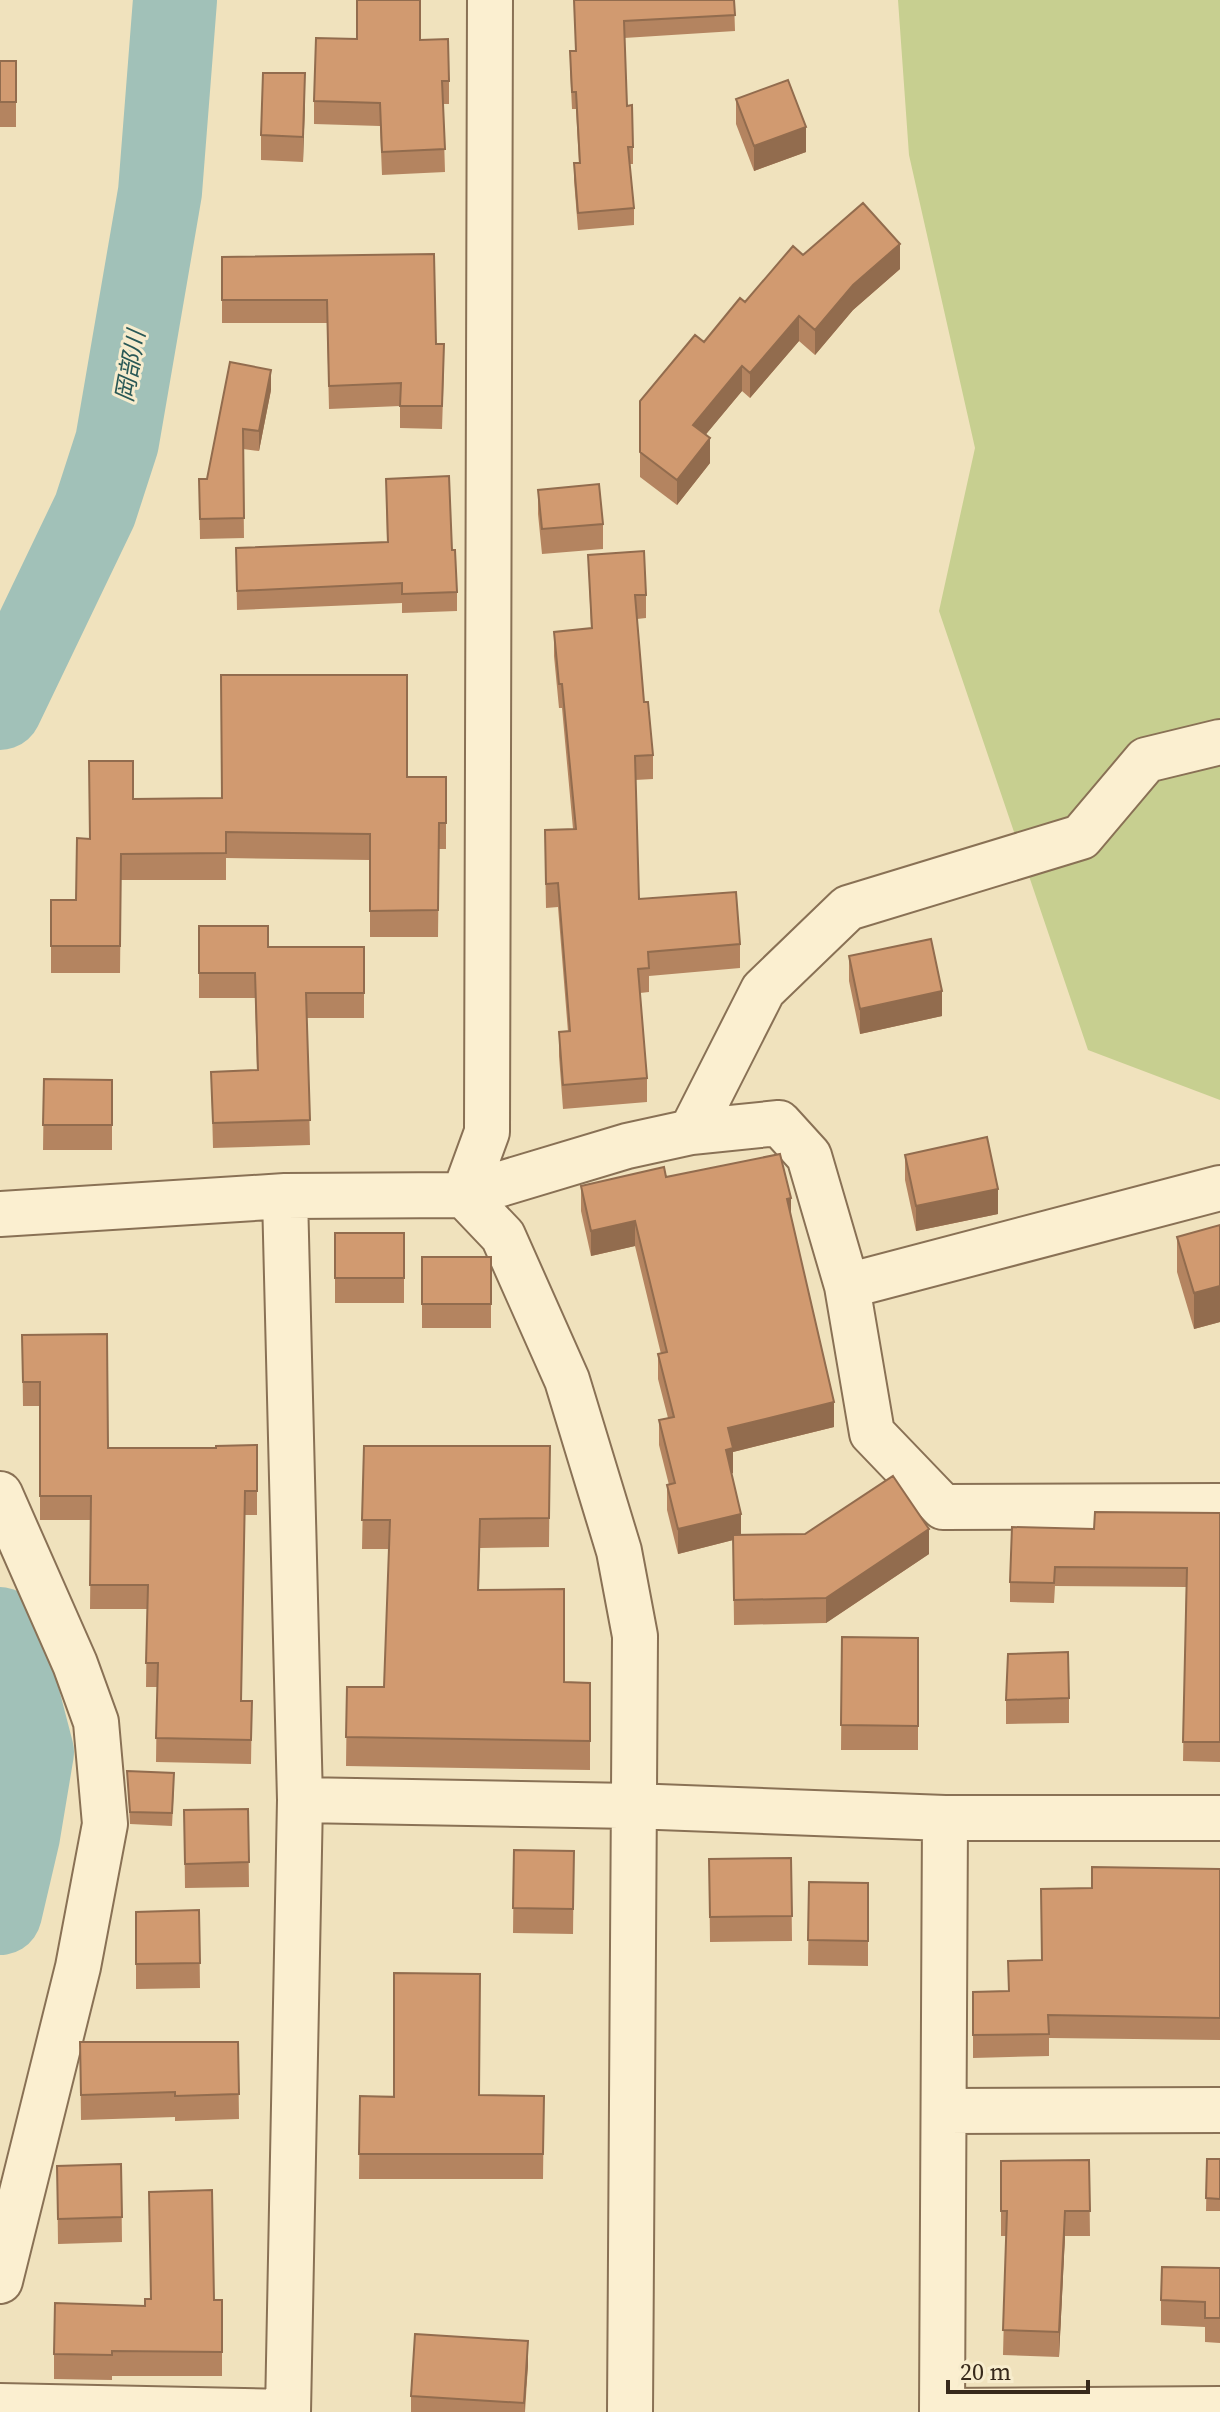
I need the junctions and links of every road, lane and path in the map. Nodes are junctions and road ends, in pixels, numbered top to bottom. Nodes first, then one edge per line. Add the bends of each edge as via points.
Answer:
1 (490, 0) edge
2 (1220, 742) edge
3 (691, 1132) junction
4 (1220, 1188) edge
5 (464, 1195) junction
6 (285, 1196) junction
7 (0, 1214) edge
8 (847, 1286) junction
9 (0, 1494) edge
10 (1220, 1506) edge
11 (300, 1800) junction
12 (632, 1806) junction
13 (945, 1818) junction
14 (1220, 1818) edge
15 (1220, 2110) edge
16 (945, 2111) junction
17 (0, 2281) edge
18 (0, 2406) edge
19 (1220, 2409) edge
20 (288, 2412) edge
21 (630, 2412) edge
22 (942, 2412) edge

1 - 5 street via 487,1132
2 - 3 street via 1146,760 1081,837 848,908 763,990
3 - 5 street
3 - 8 street via 779,1123 809,1156
4 - 8 street
5 - 6 street
5 - 12 street via 503,1236 567,1380 619,1551 635,1636
6 - 7 street
6 - 11 street
8 - 10 street via 872,1433 943,1507
9 - 17 street via 96,1722 105,1824 78,1967
11 - 12 street
11 - 20 street
12 - 13 street
12 - 21 street
13 - 14 street
13 - 16 street
15 - 16 street
16 - 22 street
18 - 20 street
19 - 22 street

